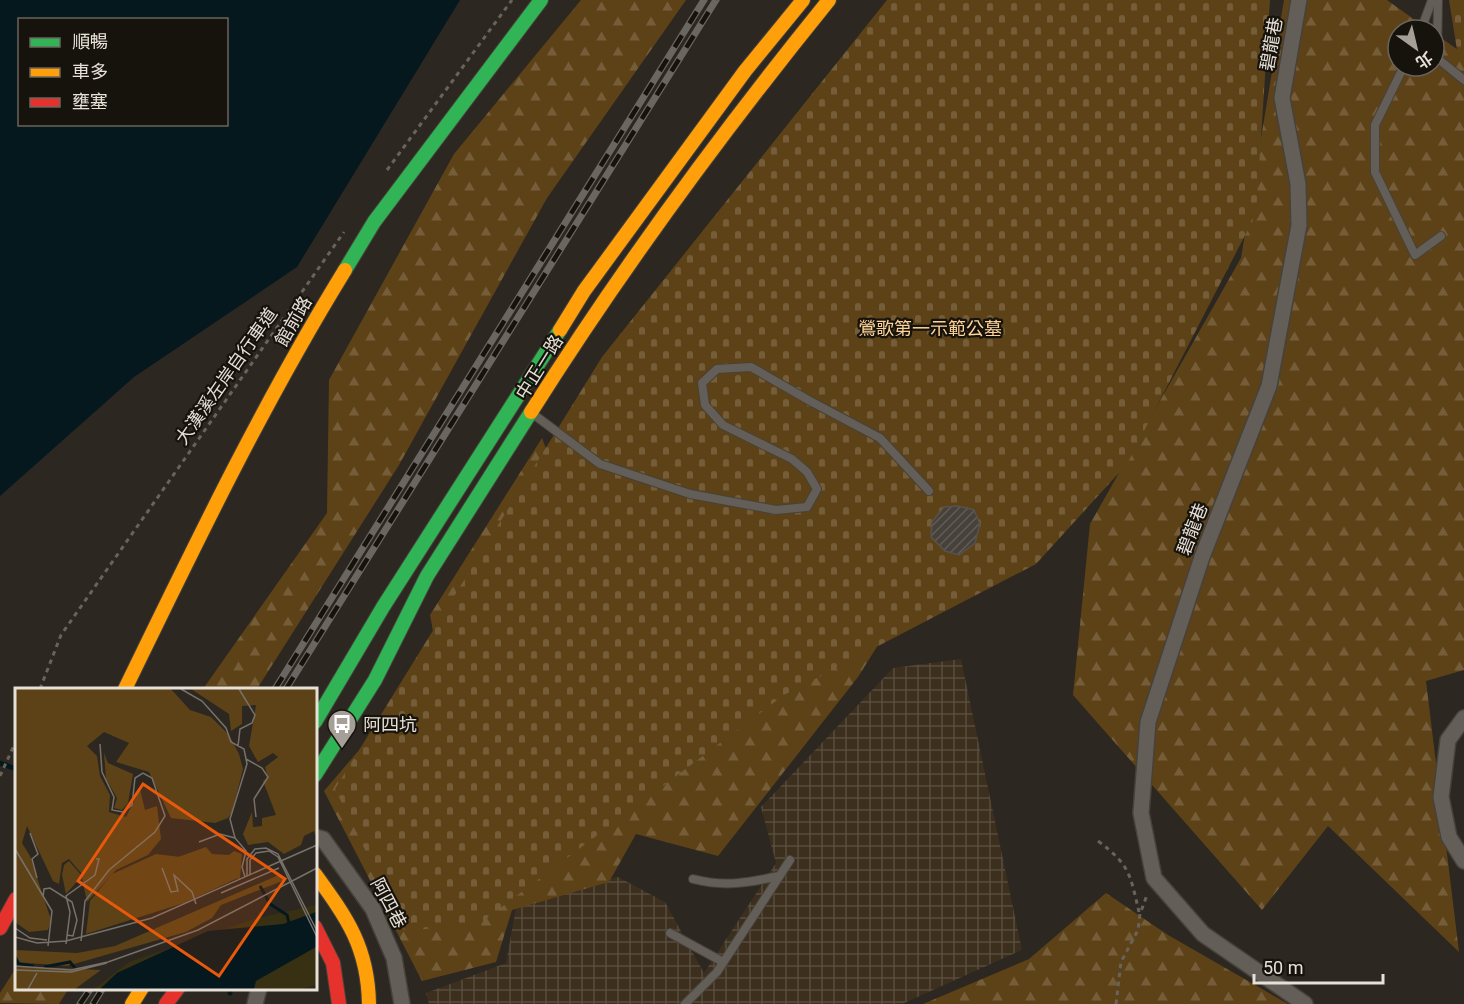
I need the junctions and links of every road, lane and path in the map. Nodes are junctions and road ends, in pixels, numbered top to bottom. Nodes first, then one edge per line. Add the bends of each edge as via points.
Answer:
1 (512, 0) edge
2 (541, 0) edge
3 (803, 0) edge
4 (829, 0) edge
5 (1299, 0) edge
6 (1432, 0) edge
7 (1438, 0) edge
8 (1425, 18) edge
9 (1398, 78) edge
10 (1464, 80) edge
11 (382, 178) dead end
12 (348, 226) dead end
13 (1441, 236) dead end
14 (514, 402) junction
15 (532, 413) junction
16 (929, 491) dead end
17 (40, 688) edge
18 (124, 688) edge
19 (1464, 718) edge
20 (316, 720) edge
21 (15, 743) edge
22 (316, 773) edge
23 (0, 776) edge
24 (316, 837) edge
25 (1098, 841) dead end
26 (790, 860) dead end
27 (1464, 861) edge
28 (316, 875) edge
29 (779, 876) junction
30 (1154, 878) junction
31 (693, 879) dead end
32 (15, 901) edge
33 (1140, 914) junction
34 (0, 928) edge
35 (316, 928) edge
36 (670, 933) dead end
37 (723, 962) junction
38 (141, 989) edge
39 (177, 989) edge
40 (259, 989) edge
41 (132, 1004) edge
42 (166, 1004) edge
43 (255, 1004) edge
44 (339, 1004) edge
45 (369, 1004) edge
46 (402, 1004) edge
47 (685, 1004) edge
48 (1116, 1004) edge
49 (1305, 1004) edge

1 - 11 path
2 - 18 main road, 館前路 via 374,222 303,338 244,446
3 - 14 main road, 中正一路 via 745,71 591,282
4 - 15 main road, 中正一路 via 755,91 598,306
5 - 30 street, 碧龍巷 via 1282,98 1298,184 1299,225 1269,386 1202,558 1148,722 1141,813
6 - 8 lane
7 - 10 lane via 1437,58
9 - 13 lane via 1375,125 1374,172 1415,255
12 - 17 path, 大漢溪左岸自行車道 via 61,635
14 - 15 lane
14 - 20 main road, 中正一路
15 - 16 lane via 600,464 690,494 776,510 807,507 817,489 807,472 792,459 723,425 705,405 702,383 717,369 751,367 880,438
15 - 22 main road, 中正一路 via 427,576 375,680
19 - 27 street via 1448,740 1441,797 1449,837
21 - 23 path
24 - 46 street, 阿四巷 via 323,839 373,909 394,958
25 - 33 path via 1120,858 1131,877
26 - 29 lane
28 - 45 main road via 353,927 368,967
29 - 31 lane via 739,885 715,885
29 - 37 lane
30 - 33 path
30 - 49 street, 碧龍巷 via 1203,934
32 - 34 main road
33 - 48 path via 1138,930 1121,962
35 - 44 main road via 325,940 339,979
36 - 37 lane
37 - 47 lane
38 - 41 main road
39 - 42 main road
40 - 43 street

